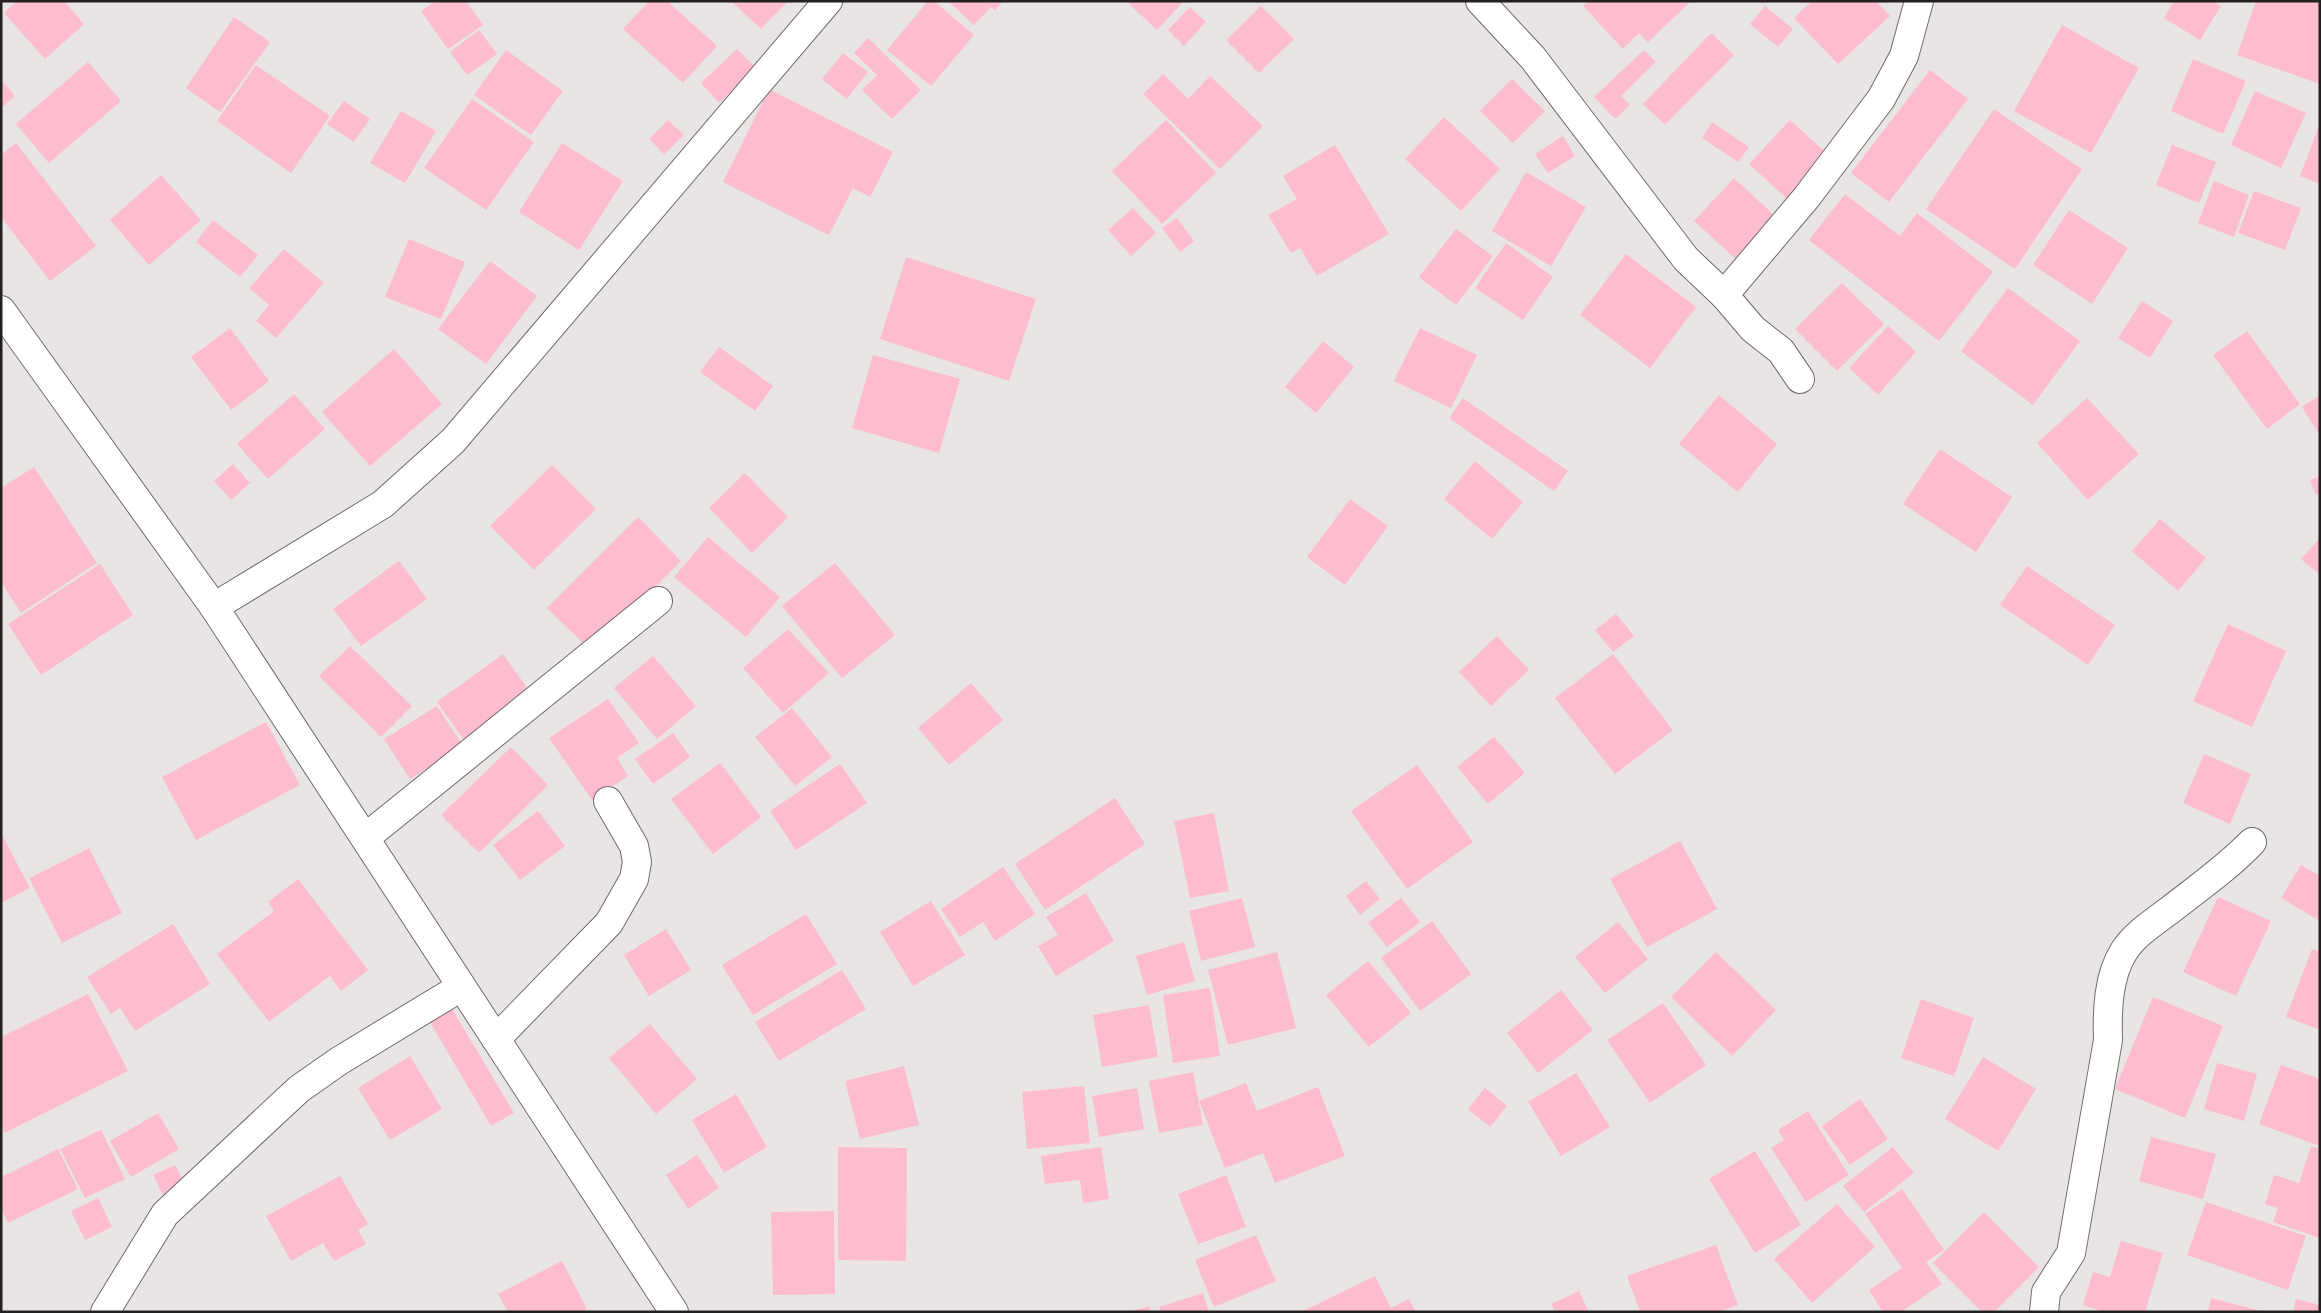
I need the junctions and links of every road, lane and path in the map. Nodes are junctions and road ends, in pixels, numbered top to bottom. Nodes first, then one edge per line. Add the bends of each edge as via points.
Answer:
1 (828, 1) edge
2 (1480, 1) edge
3 (1919, 1) edge
4 (1724, 295) junction
5 (1, 310) edge
6 (1800, 379) dead end
7 (658, 601) dead end
8 (214, 607) junction
9 (608, 800) dead end
10 (365, 838) junction
11 (2252, 842) dead end
12 (462, 987) junction
13 (496, 1039) junction
14 (105, 1312) edge
15 (674, 1312) edge
16 (2044, 1312) edge

1 - 8 street via 453,441 383,504
2 - 4 street via 1533,58 1686,259
3 - 4 street via 1904,56 1881,99 1806,198
4 - 6 street via 1753,329 1781,351
5 - 8 street
7 - 10 street
8 - 10 street
9 - 13 street via 634,846 634,879 609,923
10 - 12 street
11 - 16 street via 2231,864 2143,930 2124,950 2113,974 2108,1040 2071,1252 2046,1292
12 - 13 street
12 - 14 street via 339,1061 299,1089 165,1214
13 - 15 street

